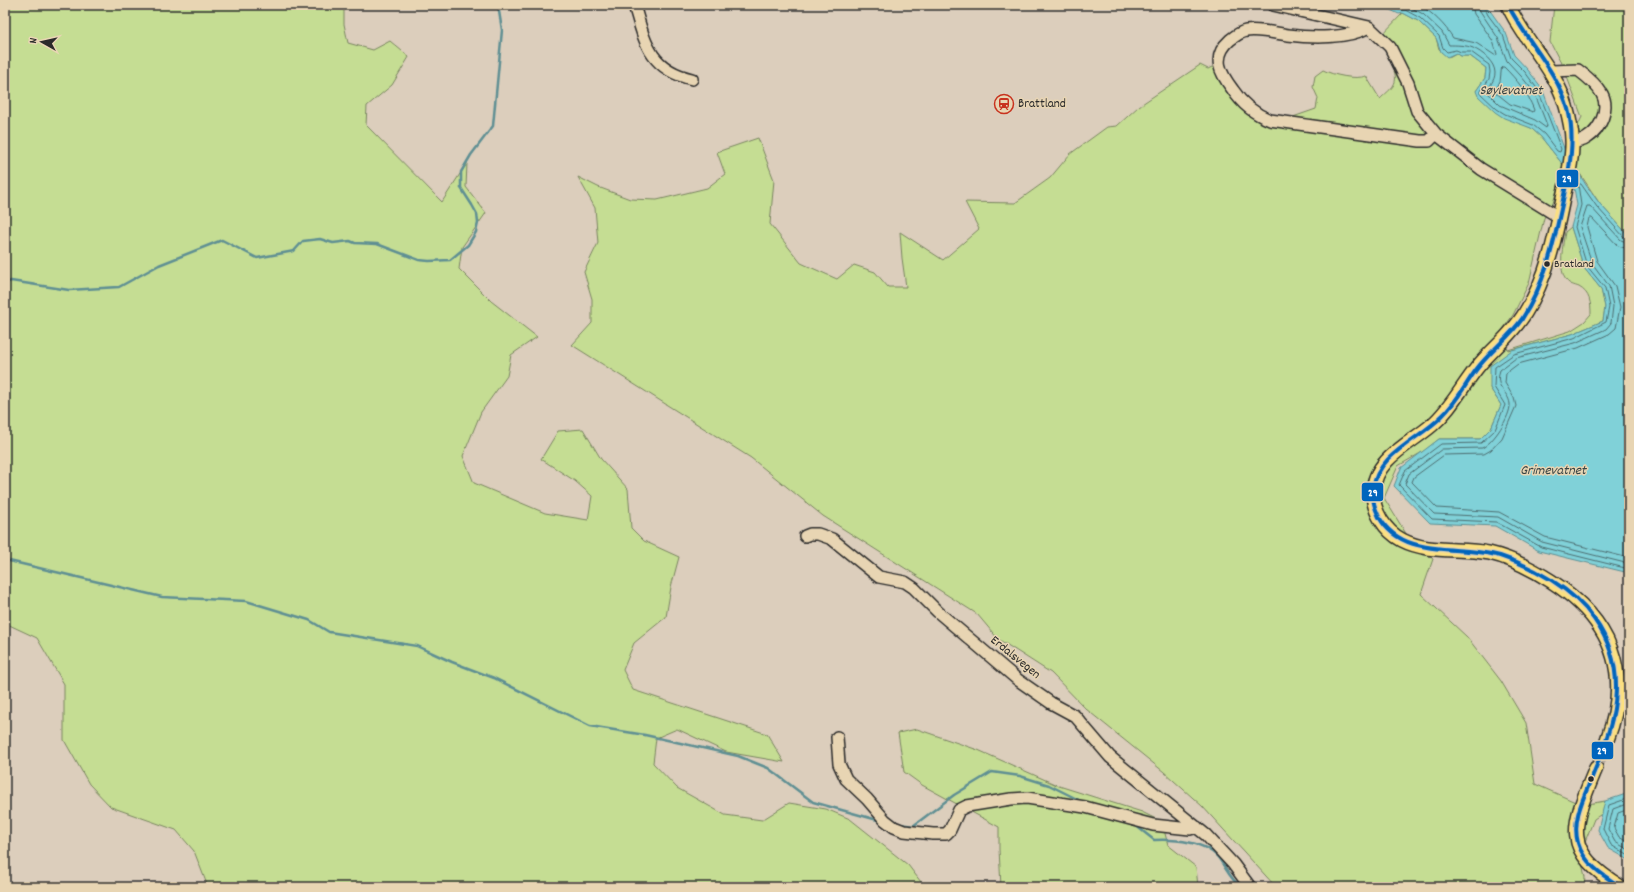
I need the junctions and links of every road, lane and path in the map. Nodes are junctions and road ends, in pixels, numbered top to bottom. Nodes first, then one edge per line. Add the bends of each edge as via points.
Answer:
1 (634, 5) edge
2 (1273, 5) edge
3 (1508, 5) edge
4 (1369, 27) junction
5 (1551, 71) junction
6 (692, 79) dead end
7 (1436, 134) junction
8 (1572, 148) junction
9 (1559, 217) junction
10 (805, 536) dead end
11 (837, 737) dead end
12 (1607, 740) tunnel mouth
13 (1596, 768) tunnel mouth
14 (1197, 827) junction
15 (1250, 887) edge
16 (1621, 887) edge

1 - 6 street via 642,35 656,60 678,76
2 - 4 street
3 - 5 main road via 1518,25
4 - 7 street via 1390,47 1408,83 1417,111
4 - 7 street via 1359,33 1322,37 1261,30 1243,31 1222,50 1218,62 1220,71 1241,101 1270,120 1420,141 1429,141
5 - 8 main road via 1569,116
5 - 8 street via 1578,70 1602,94 1605,107 1600,124 1588,138
7 - 9 street via 1480,169
8 - 9 main road
9 - 12 main road via 1544,274 1536,296 1525,314 1512,332 1480,364 1442,417 1384,463 1376,476 1373,494 1381,520 1393,535 1402,540 1422,547 1489,553 1524,565 1583,605 1600,627 1616,668 1617,703
10 - 14 street, Erdalsvegen via 818,534 832,539 879,577 905,582 914,588 938,612 1018,680 1075,716 1110,757
11 - 14 street via 839,764 846,779 867,798 885,820 904,831 942,834 950,830 959,810 967,806 1027,798 1085,807 1153,825 1190,829
13 - 16 main road via 1579,811 1576,831 1578,841 1582,854 1593,868
14 - 15 street, Erdalsvegen via 1219,848

